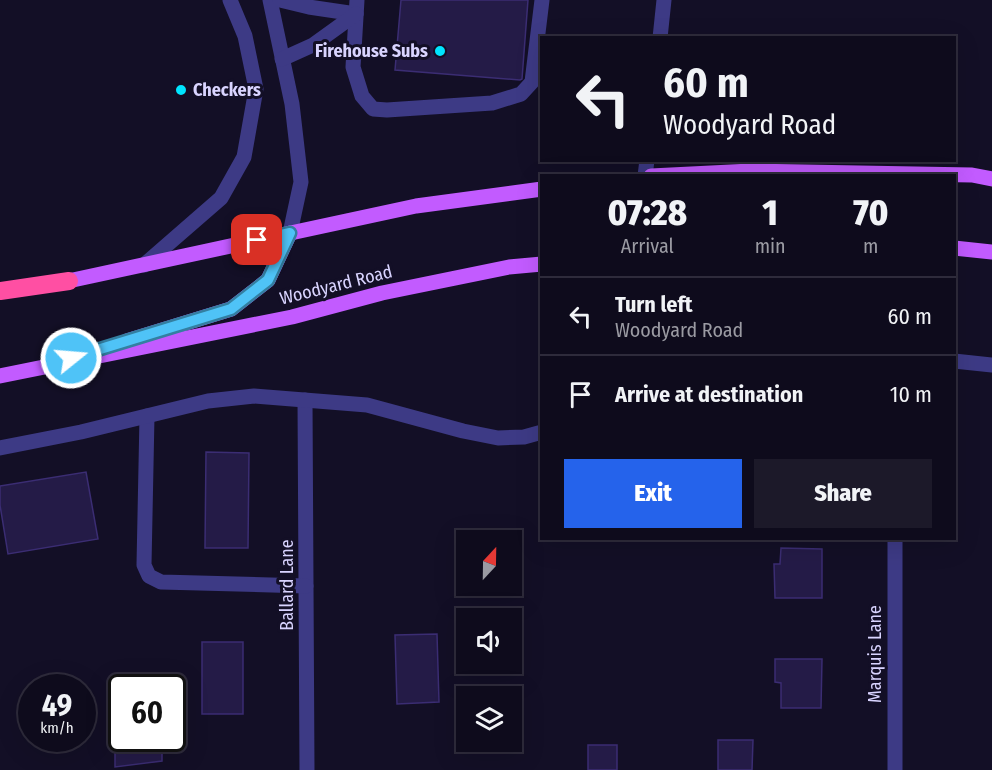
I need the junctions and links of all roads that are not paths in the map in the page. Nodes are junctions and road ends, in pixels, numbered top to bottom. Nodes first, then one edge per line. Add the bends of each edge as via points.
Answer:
1 (230, 0) edge
2 (270, 0) edge
3 (280, 0) edge
4 (543, 0) edge
5 (664, 0) edge
6 (356, 7) edge
7 (660, 36) edge
8 (282, 59) junction
9 (691, 174) edge
10 (917, 174) edge
11 (956, 175) edge
12 (992, 178) edge
13 (540, 189) edge
14 (290, 233) junction
15 (956, 248) edge
16 (992, 252) edge
17 (144, 264) junction
18 (540, 264) edge
19 (69, 281) junction
20 (0, 291) edge
21 (0, 296) edge
22 (956, 361) edge
23 (48, 365) junction
24 (992, 365) edge
25 (0, 376) edge
26 (306, 400) junction
27 (147, 416) junction
28 (540, 433) edge
29 (0, 448) edge
30 (895, 540) edge
31 (306, 586) junction
32 (307, 770) edge
33 (895, 770) edge

1 - 17 street via 244,36 256,89 244,157 221,198
2 - 8 street
3 - 6 street via 309,7
4 - 6 street via 532,82 521,94 492,104 387,110 373,108 362,96 354,67
5 - 7 street
6 - 8 street via 313,45
8 - 14 street via 292,104 301,183
9 - 10 main road
11 - 12 main road
13 - 14 main road via 416,206
14 - 17 main road
14 - 23 main road via 268,280 231,309
15 - 16 main road
17 - 19 main road
18 - 23 main road, Woodyard Road via 382,293 292,316
19 - 20 highway
19 - 21 main road
22 - 24 street
23 - 25 main road, Woodyard Road
26 - 27 street via 254,396
26 - 28 street via 367,405 498,438
26 - 31 street, Ballard Lane
27 - 29 street
27 - 31 street via 144,565 149,576 161,582
30 - 33 street, Marquis Lane
31 - 32 street, Ballard Lane

